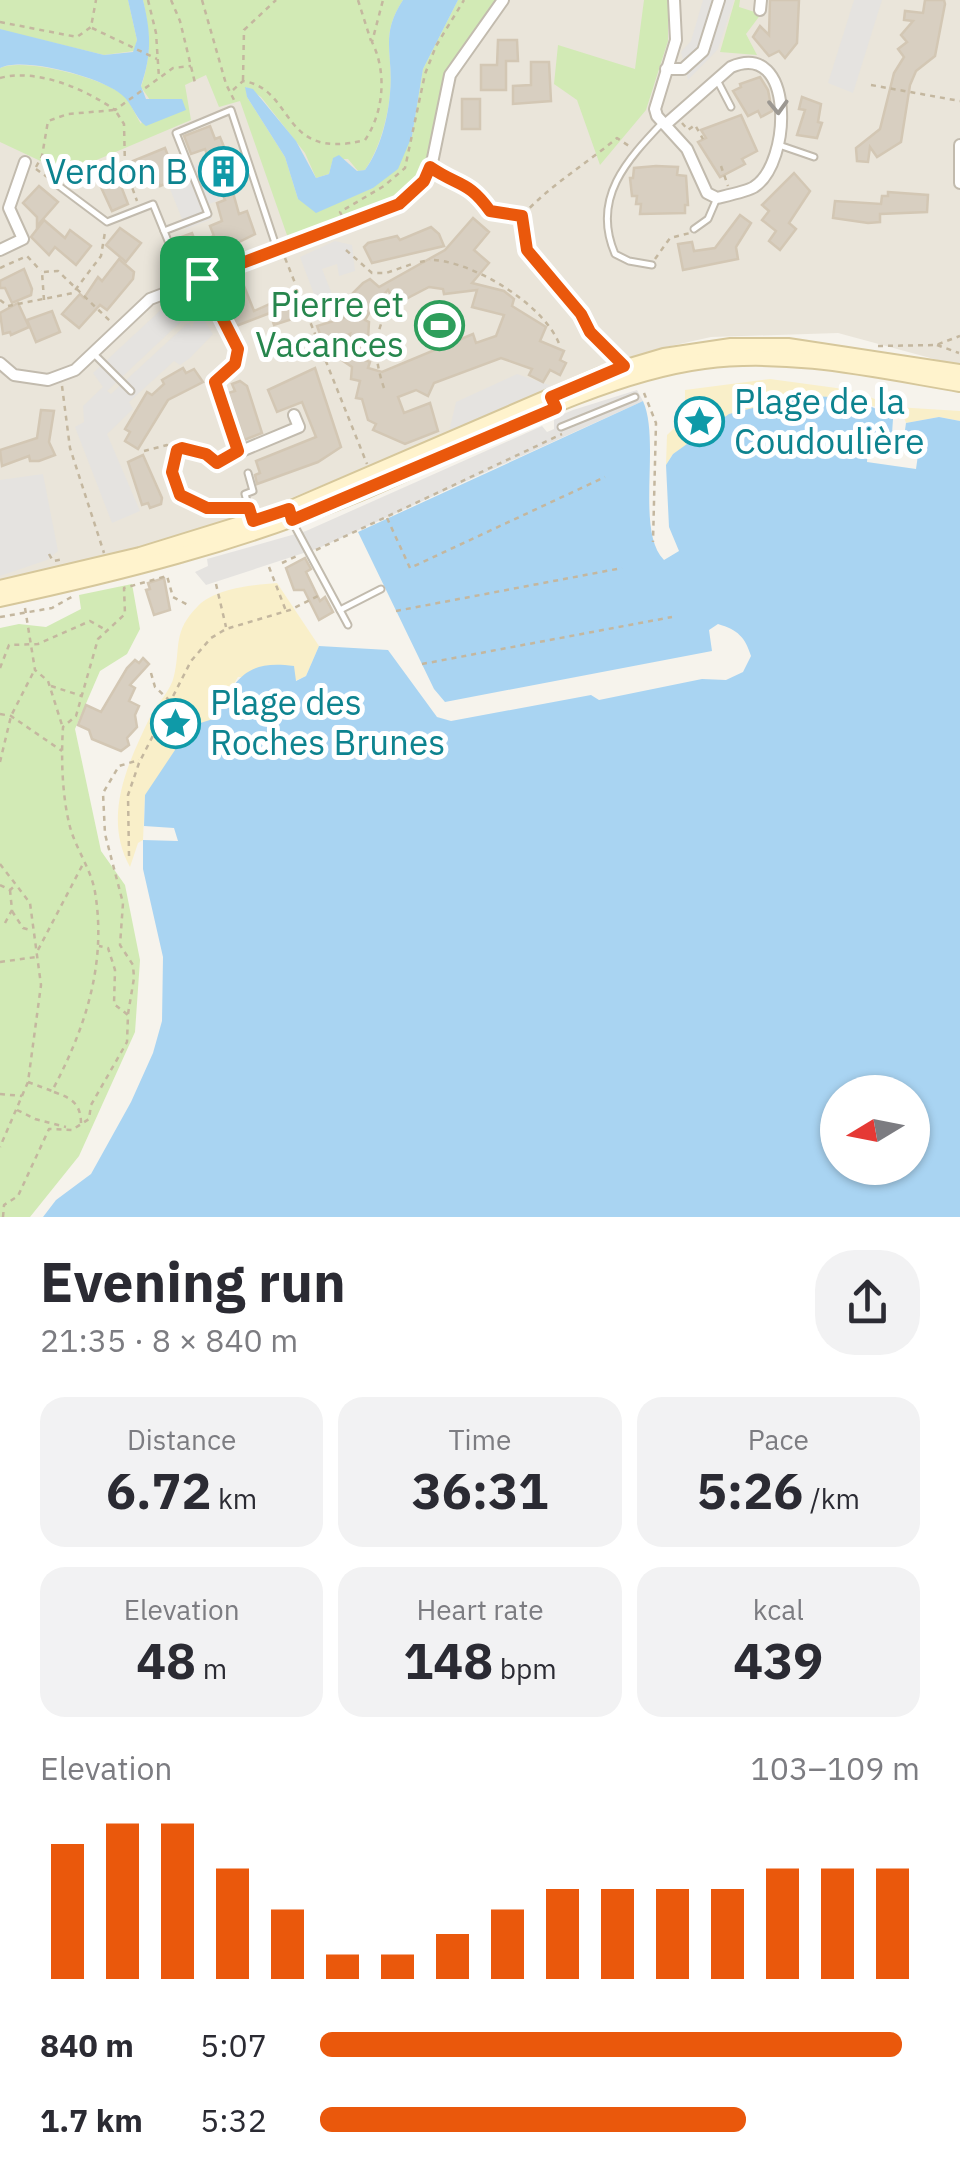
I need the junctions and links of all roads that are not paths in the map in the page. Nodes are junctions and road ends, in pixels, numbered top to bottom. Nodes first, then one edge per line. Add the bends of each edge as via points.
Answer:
1 (503, 0) edge
2 (674, 0) edge
3 (719, 0) edge
4 (666, 69) junction
5 (717, 80) junction
6 (731, 107) dead end
7 (664, 124) junction
8 (960, 144) edge
9 (780, 145) junction
10 (814, 157) dead end
11 (30, 165) road end
12 (960, 183) edge
13 (59, 186) road end
14 (717, 198) junction
15 (694, 229) road end
16 (164, 231) junction
17 (279, 248) junction
18 (0, 250) edge
19 (652, 265) road end
20 (202, 278) junction
21 (186, 284) junction
22 (197, 312) dead end
23 (94, 353) junction
24 (0, 363) edge
25 (960, 372) edge
26 (960, 384) edge
27 (131, 391) dead end
28 (635, 396) road end
29 (551, 402) junction
30 (294, 415) dead end
31 (561, 426) dead end
32 (248, 473) dead end
33 (291, 514) junction
34 (251, 515) junction
35 (0, 588) edge
36 (381, 589) dead end
37 (0, 599) edge
38 (340, 610) junction
39 (348, 625) dead end

1 - 17 street via 450,75 424,181 399,204
2 - 4 street via 676,40
3 - 4 street via 703,51 683,69
4 - 7 street via 655,101
5 - 6 lane
5 - 7 street
5 -> 9 street via 739,64 772,72
7 - 14 street
7 - 19 lane via 618,174 607,217 615,254
8 - 12 street
9 - 10 lane
9 - 14 street via 751,189
11 - 18 street via 9,208 23,239
13 - 16 lane via 107,222 153,204
14 - 15 lane via 708,219
16 - 17 lane via 208,214 176,133 231,110
16 - 21 lane
17 - 20 street
20 - 21 street
20 - 30 street via 238,349 235,364 215,382 238,451 299,427
21 - 22 lane
21 - 23 street via 150,300
23 - 24 street via 75,370 48,380 14,374
23 - 27 lane
25 - 29 main road via 762,345 624,366
26 - 29 main road via 810,360 731,358 626,378
28 - 31 lane
29 - 33 main road
29 - 33 main road via 455,436
32 - 34 lane
33 - 34 main road
33 - 37 main road via 161,562
33 - 38 lane
34 - 35 main road via 108,564
36 - 38 lane
38 - 39 lane

